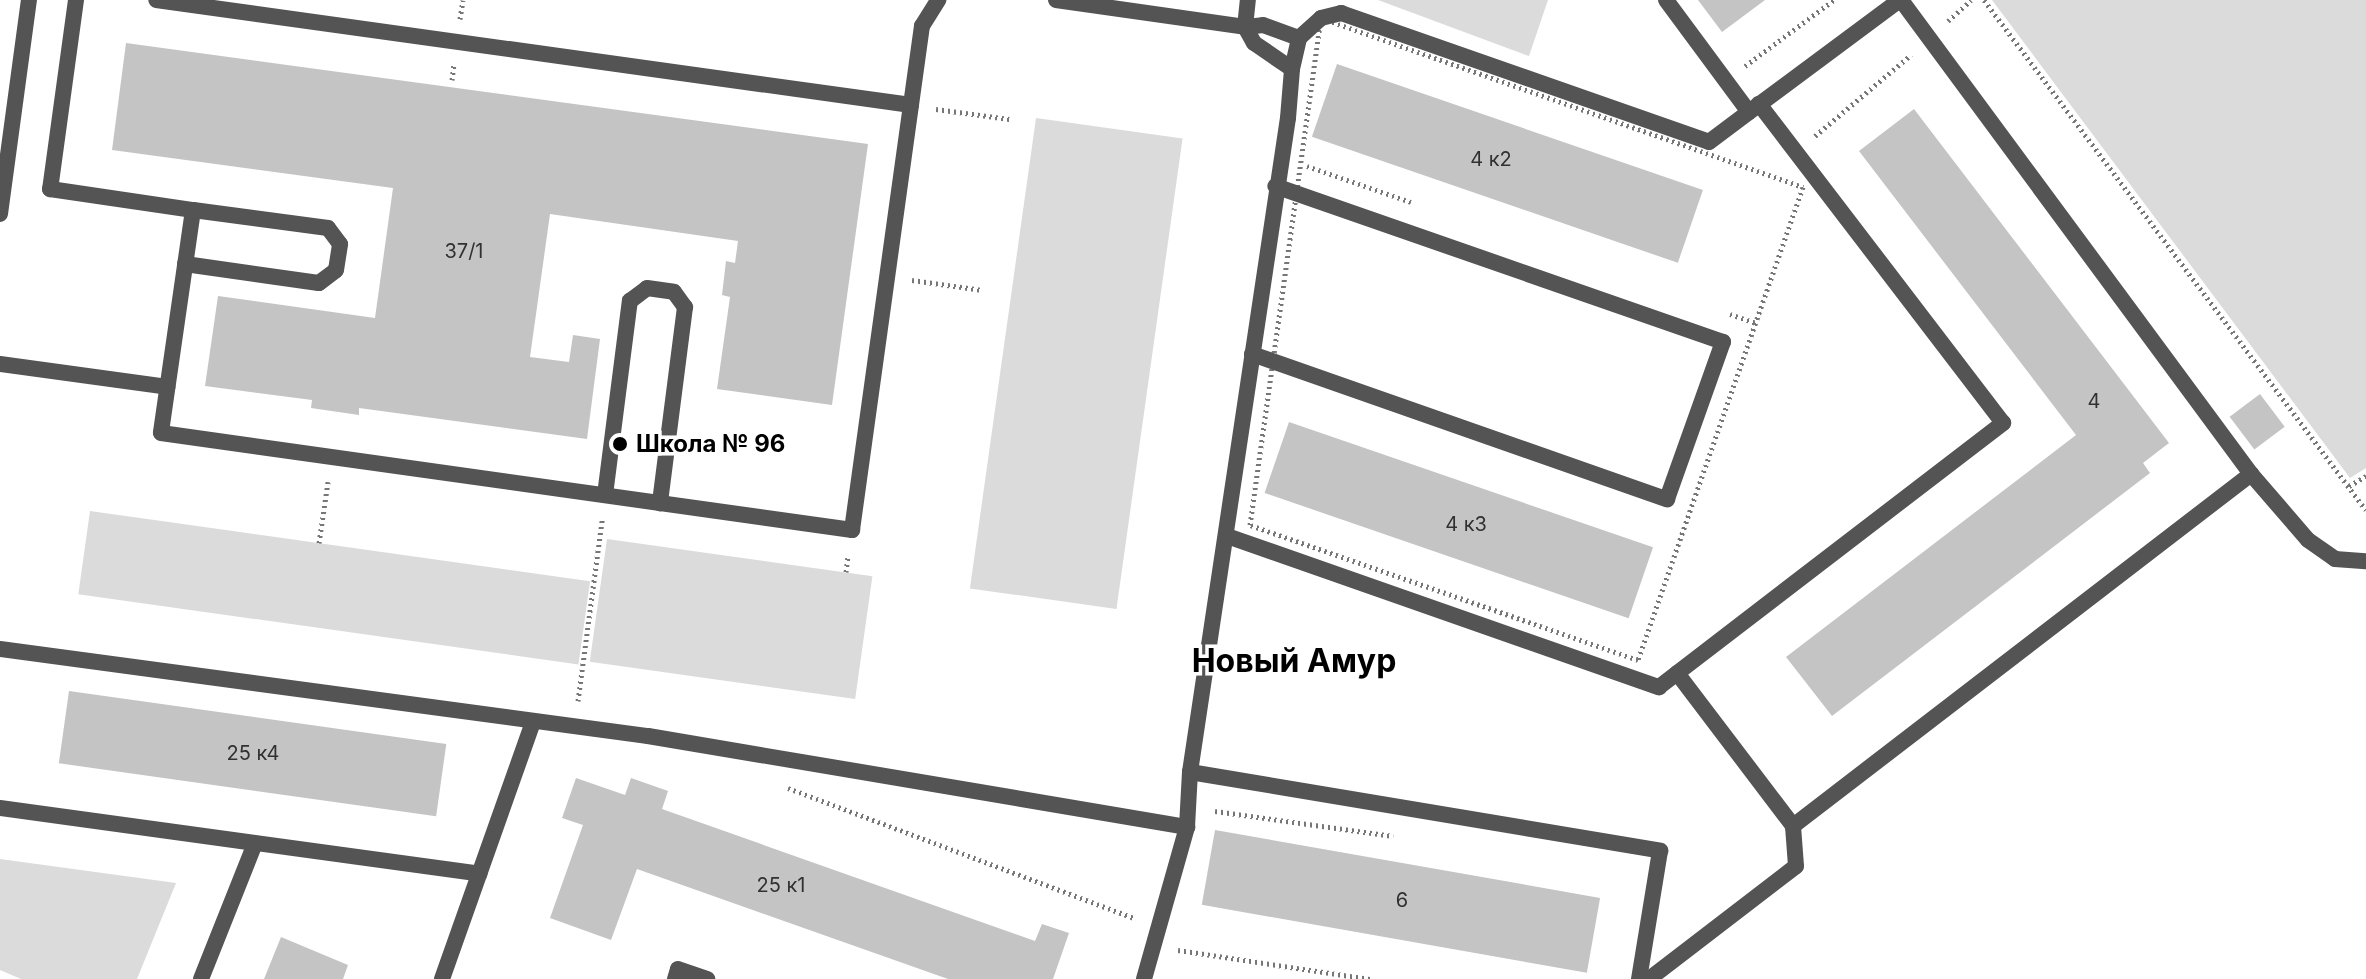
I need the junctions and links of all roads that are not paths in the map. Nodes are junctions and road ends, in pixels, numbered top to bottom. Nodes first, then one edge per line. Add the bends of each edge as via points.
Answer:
1 (29, 0) edge
2 (76, 0) edge
3 (156, 0) edge
4 (938, 0) edge
5 (1052, 0) edge
6 (1248, 0) edge
7 (1666, 0) edge
8 (1901, 0) edge
9 (1245, 27) junction
10 (1299, 38) junction
11 (1292, 69) junction
12 (911, 105) junction
13 (1754, 108) junction
14 (1275, 186) junction
15 (193, 210) junction
16 (0, 214) edge
17 (185, 264) junction
18 (1252, 354) junction
19 (0, 364) edge
20 (167, 387) junction
21 (2251, 474) junction
22 (605, 495) junction
23 (660, 503) junction
24 (1227, 536) junction
25 (2366, 561) edge
26 (0, 649) edge
27 (1677, 673) junction
28 (533, 722) junction
29 (1190, 772) junction
30 (0, 808) edge
31 (1793, 826) junction
32 (1187, 827) junction
33 (255, 843) junction
34 (479, 874) junction
35 (201, 979) edge
36 (442, 979) edge
37 (675, 979) edge
38 (707, 979) edge
39 (1144, 979) edge
40 (1639, 979) edge
41 (1649, 979) edge

1 - 16 street
2 - 15 street via 50,189
3 - 12 street
4 - 12 street via 922,26
5 - 9 street
6 - 9 street
7 - 13 street
8 - 13 street
8 - 21 street
9 - 10 street via 1263,25
9 - 11 street via 1254,43
10 - 11 street
10 - 13 street via 1321,18 1341,13 1709,142
11 - 14 street
12 - 23 street via 852,530
13 - 27 street via 1796,152 2003,423
14 - 18 street
14 - 18 street via 1723,342 1667,499
15 - 17 street
15 - 17 street via 328,228 340,244 336,270 319,283
17 - 20 street
18 - 24 street
19 - 20 street
20 - 22 street via 161,433
21 - 25 street via 2308,540 2335,559
21 - 31 street
22 - 23 street
22 - 23 street via 630,301 647,288 674,292 685,307
24 - 27 street via 1659,687
24 - 29 street
26 - 28 street
27 - 31 street
28 - 32 street
28 - 34 street
29 - 32 street
29 - 40 street via 1660,851
30 - 33 street
31 - 41 street via 1796,866
32 - 39 street
33 - 34 street
33 - 35 street
34 - 36 street
37 - 38 street via 678,969

